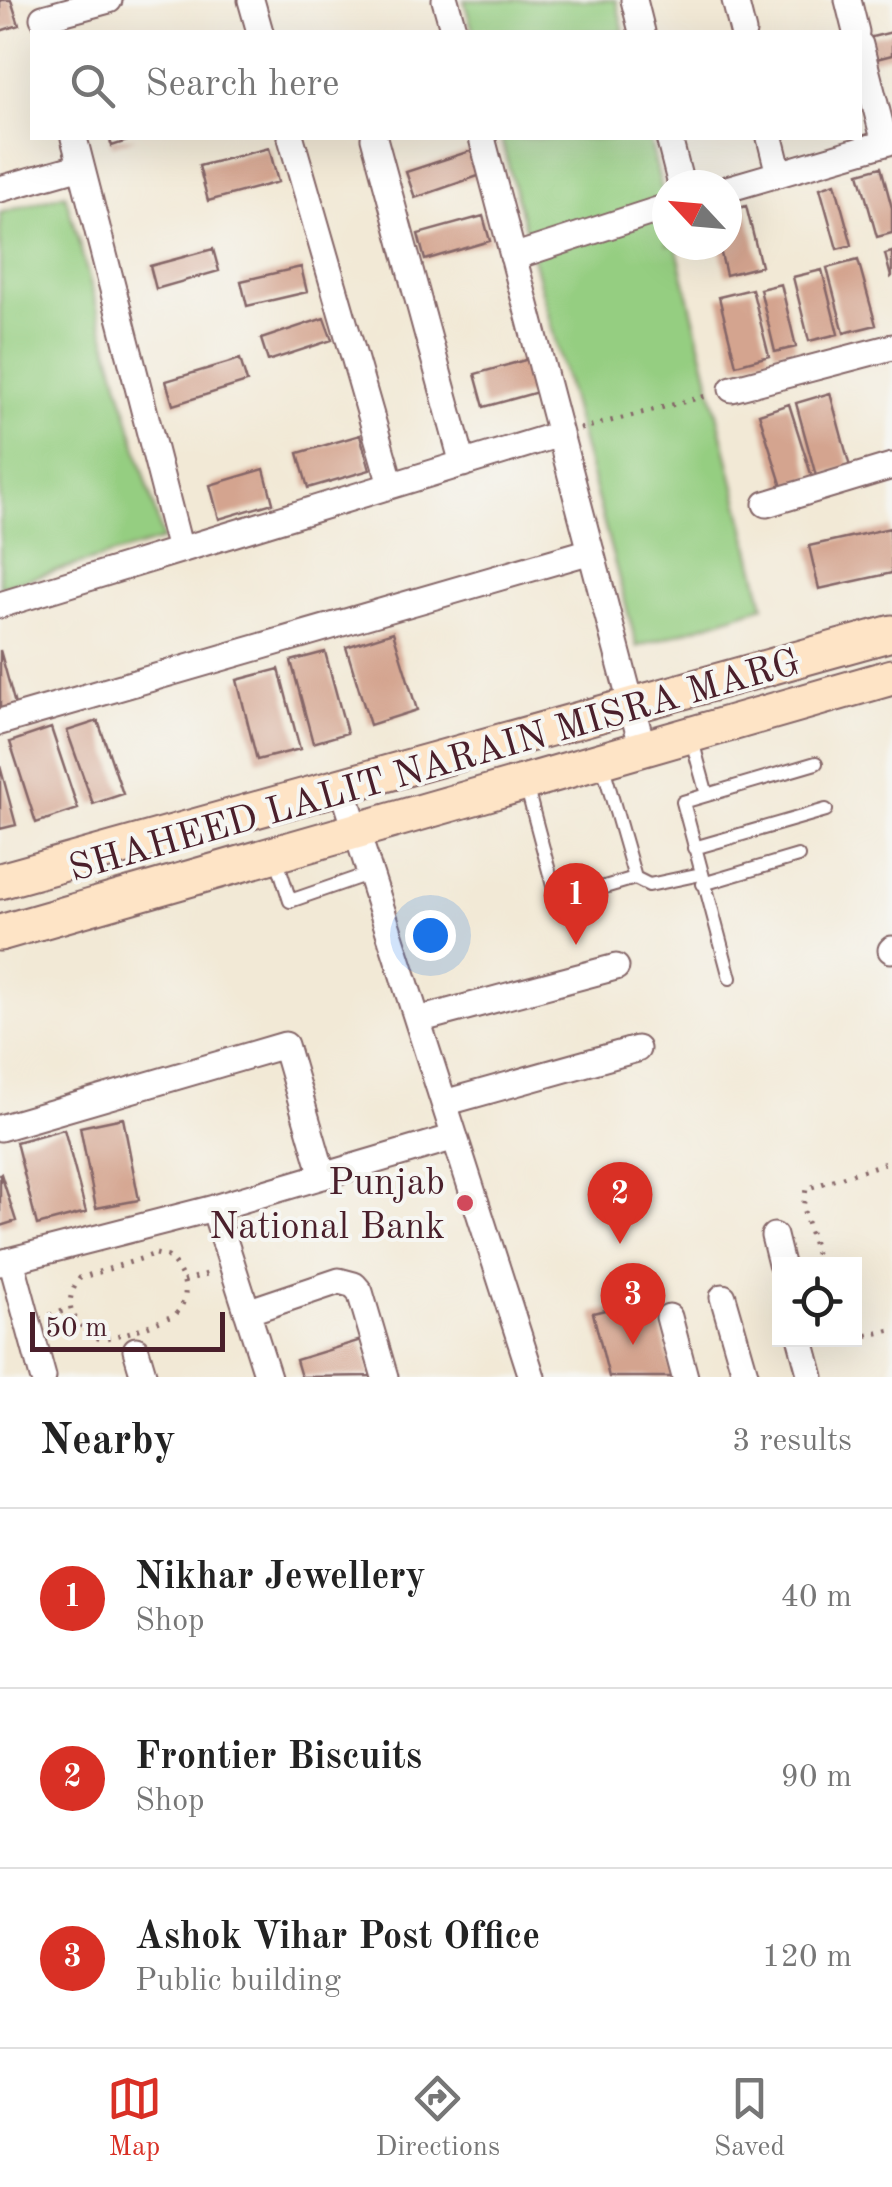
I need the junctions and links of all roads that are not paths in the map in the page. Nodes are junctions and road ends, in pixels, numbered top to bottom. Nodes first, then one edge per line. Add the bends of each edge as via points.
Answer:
1 (109, 0) edge
2 (251, 0) edge
3 (446, 0) edge
4 (634, 0) edge
5 (735, 0) edge
6 (848, 0) edge
7 (43, 17) edge
8 (259, 30) edge
9 (454, 30) edge
10 (642, 30) edge
11 (742, 30) edge
12 (856, 30) edge
13 (862, 52) edge
14 (74, 140) edge
15 (292, 140) edge
16 (375, 140) edge
17 (483, 140) edge
18 (669, 140) edge
19 (770, 140) edge
20 (889, 142) edge
21 (81, 166) junction
22 (676, 170) edge
23 (779, 174) junction
24 (742, 185) edge
25 (0, 189) edge
26 (652, 212) edge
27 (513, 257) junction
28 (892, 348) edge
29 (732, 389) road end
30 (560, 434) junction
31 (463, 464) junction
32 (892, 466) edge
33 (391, 486) junction
34 (766, 504) dead end
35 (180, 550) junction
36 (591, 550) junction
37 (0, 605) edge
38 (892, 633) edge
39 (892, 677) edge
40 (632, 705) junction
41 (0, 722) edge
42 (690, 735) junction
43 (642, 748) junction
44 (602, 761) junction
45 (816, 763) dead end
46 (525, 783) junction
47 (342, 786) junction
48 (707, 795) junction
49 (826, 810) dead end
50 (357, 831) junction
51 (694, 848) junction
52 (275, 854) junction
53 (798, 856) dead end
54 (371, 874) junction
55 (634, 878) junction
56 (702, 879) junction
57 (0, 881) edge
58 (0, 933) edge
59 (616, 967) dead end
60 (730, 978) dead end
61 (418, 1020) junction
62 (637, 1049) dead end
63 (444, 1102) junction
64 (0, 1128) edge
65 (456, 1137) junction
66 (322, 1176) junction
67 (214, 1208) junction
68 (774, 1236) dead end
69 (780, 1257) edge
70 (6, 1262) edge
71 (723, 1297) dead end
72 (247, 1312) junction
73 (669, 1317) dead end
74 (803, 1347) edge
75 (136, 1350) dead end
76 (43, 1377) edge
77 (144, 1377) edge
78 (268, 1377) edge
79 (385, 1377) edge
80 (532, 1377) edge
81 (686, 1377) edge
82 (746, 1377) edge
83 (811, 1377) edge

1 - 7 street
2 - 8 street
3 - 9 street
4 - 10 street
5 - 11 street
6 - 12 street
13 - 20 street
14 - 21 street
15 - 33 street
16 - 31 street
17 - 27 street
18 - 22 street
19 - 23 street
20 - 23 street
21 - 25 street
21 - 35 street
23 - 24 street
26 - 27 street
27 - 30 street
28 - 29 street
30 - 31 street
30 - 36 street
31 - 33 street
32 - 34 street
33 - 35 street
35 - 37 street
36 - 40 street
36 - 41 street
38 - 40 street, SHAHEED LALIT NARAIN MISRA MARG
39 - 42 street, SHAHEED LALIT NARAIN MISRA MARG
40 - 43 street
40 - 47 street, SHAHEED LALIT NARAIN MISRA MARG
42 - 43 street, SHAHEED LALIT NARAIN MISRA MARG
42 - 48 lane
43 - 44 street, SHAHEED LALIT NARAIN MISRA MARG
44 - 46 street, SHAHEED LALIT NARAIN MISRA MARG
44 - 55 lane
45 - 48 lane
46 - 50 street, SHAHEED LALIT NARAIN MISRA MARG
46 - 55 lane via 557,901
47 - 50 street
47 - 57 street, SHAHEED LALIT NARAIN MISRA MARG
48 - 51 lane via 683,802
49 - 51 lane
50 - 52 street, SHAHEED LALIT NARAIN MISRA MARG
50 - 54 street
51 - 56 lane
52 - 54 lane via 290,901
52 - 58 street, SHAHEED LALIT NARAIN MISRA MARG
53 - 56 lane
54 - 61 street
55 - 56 lane via 649,885
56 - 60 lane
59 - 61 street
61 - 63 street
62 - 63 street
63 - 65 street
64 - 66 street via 286,1045
65 - 66 street
65 - 80 street
66 - 67 street
67 - 70 street
67 - 72 street
68 - 69 street
70 - 76 street
71 - 82 street
72 - 78 street
72 - 79 street via 339,1281 354,1285
73 - 81 street
74 - 83 street
75 - 77 street

